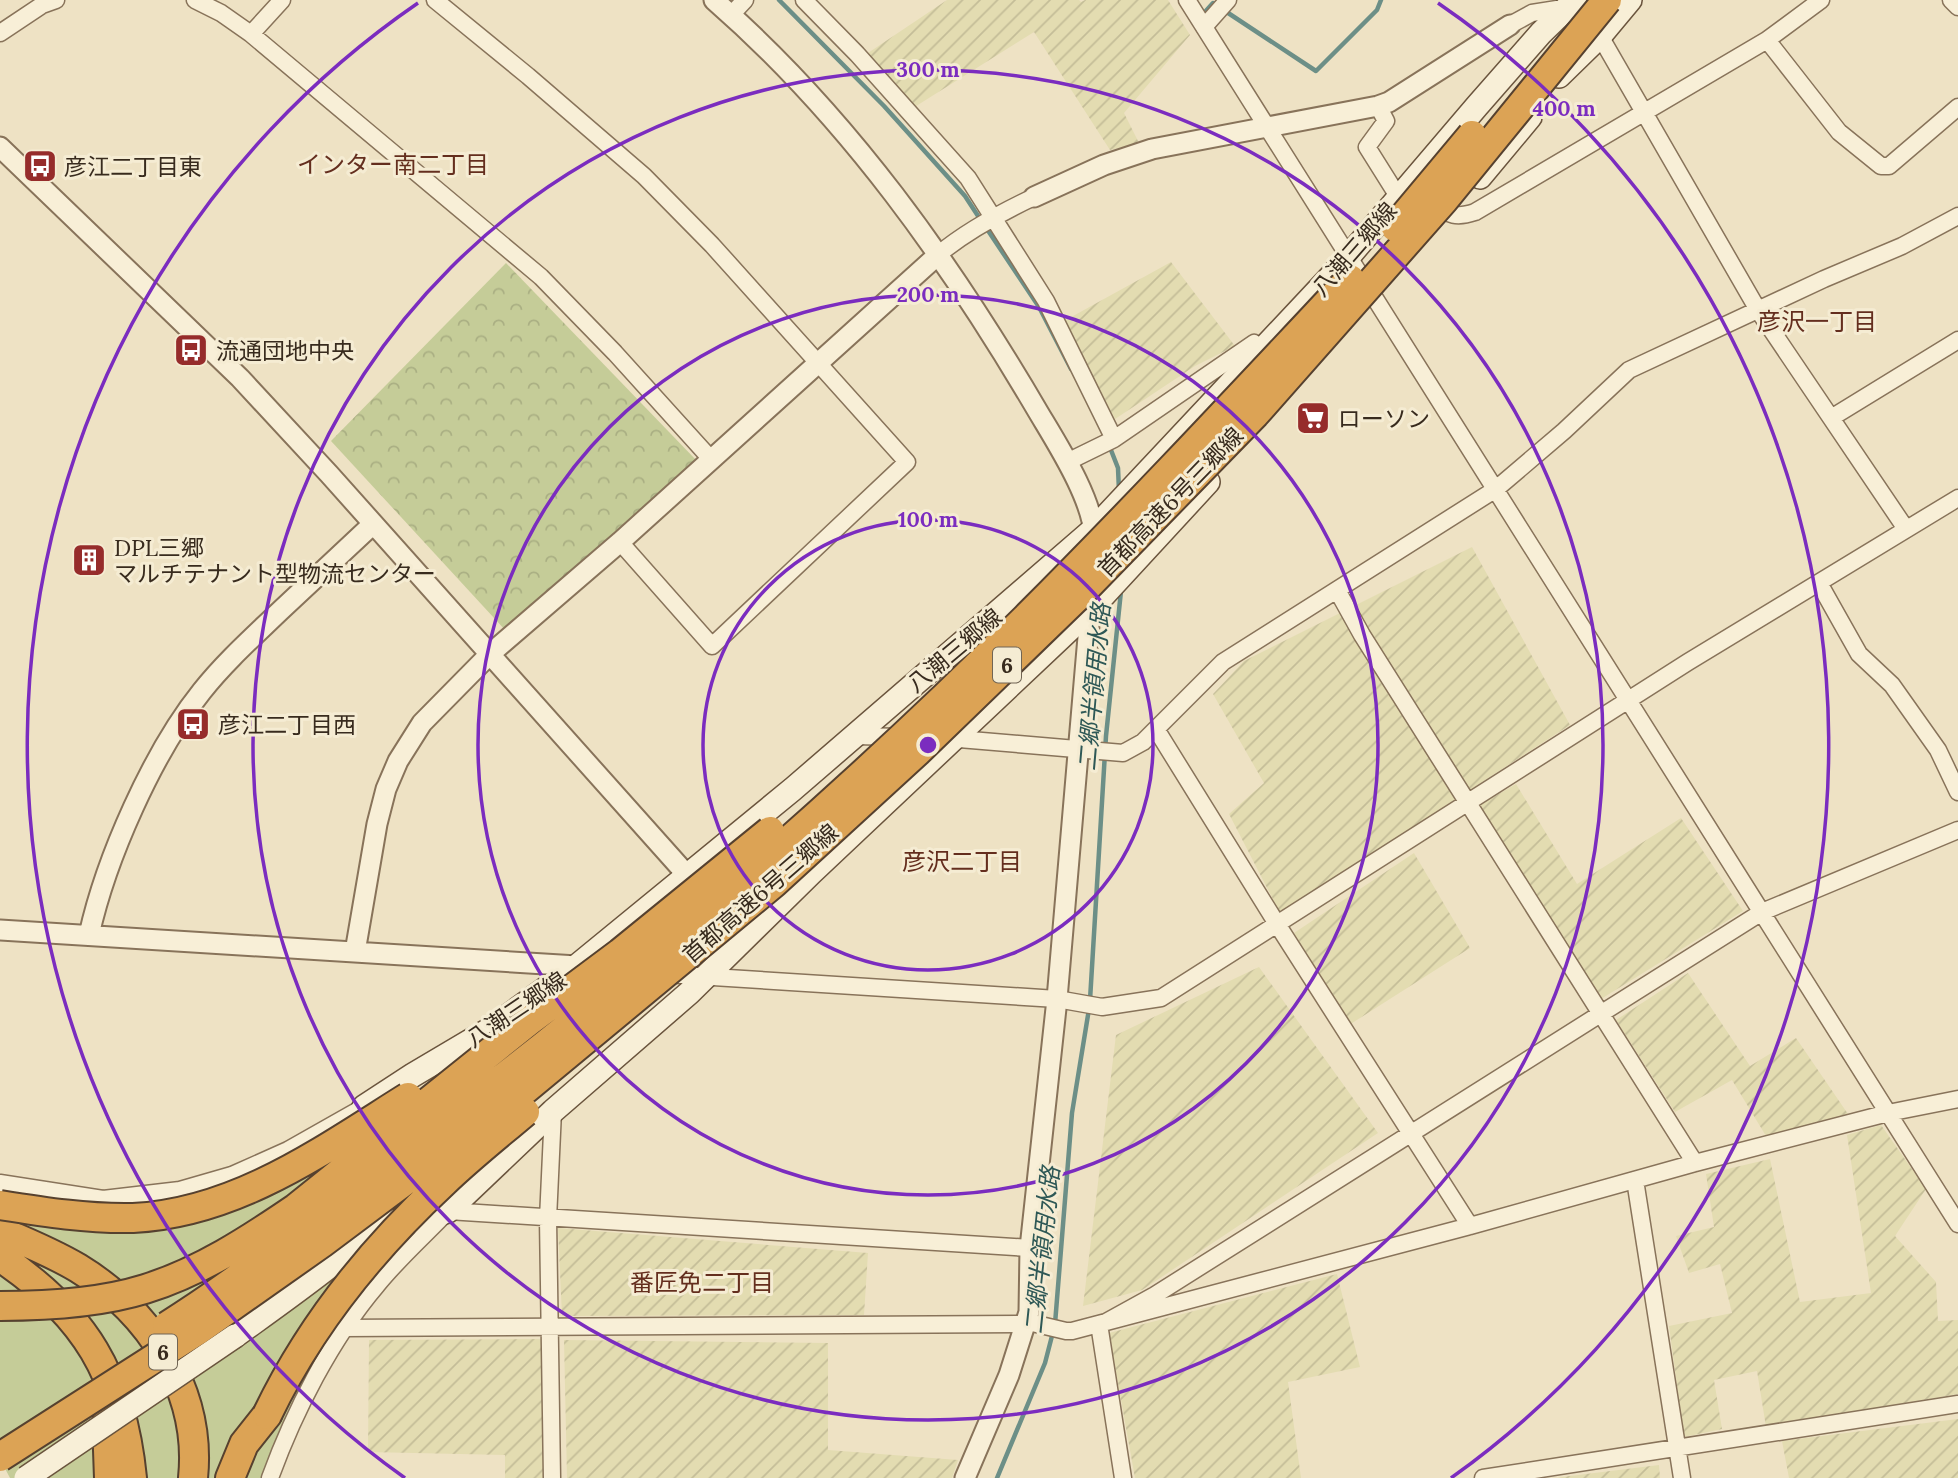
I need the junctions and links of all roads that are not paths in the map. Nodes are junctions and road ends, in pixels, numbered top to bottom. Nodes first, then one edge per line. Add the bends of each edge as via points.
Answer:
1 (57, 0) edge
2 (195, 0) edge
3 (282, 0) edge
4 (435, 0) edge
5 (714, 0) edge
6 (744, 0) edge
7 (804, 0) edge
8 (1187, 0) edge
9 (1228, 0) edge
10 (1607, 0) edge
11 (1619, 0) edge
12 (1630, 0) edge
13 (1821, 0) edge
14 (1951, 0) edge
15 (1569, 2) edge
16 (1958, 7) edge
17 (731, 15) junction
18 (1510, 26) joint
19 (1204, 27) junction
20 (0, 33) edge
21 (251, 34) junction
22 (1600, 36) junction
23 (1767, 40) junction
24 (1559, 76) junction
25 (1378, 106) junction
26 (1958, 107) edge
27 (1643, 112) junction
28 (1267, 127) junction
29 (0, 147) edge
30 (1401, 195) junction
31 (1034, 197) joint
32 (1448, 215) junction
33 (1958, 216) edge
34 (992, 217) junction
35 (939, 254) junction
36 (1349, 257) junction
37 (1375, 298) junction
38 (1758, 310) junction
39 (1958, 340) edge
40 (1262, 353) junction
41 (818, 362) junction
42 (1298, 384) junction
43 (1831, 418) junction
44 (1114, 439) junction
45 (710, 458) junction
46 (1067, 462) junction
47 (1496, 489) junction
48 (1958, 498) edge
49 (373, 524) junction
50 (1094, 529) junction
51 (1906, 529) junction
52 (620, 542) junction
53 (1819, 583) junction
54 (1337, 590) junction
55 (1090, 610) junction
56 (1024, 620) junction
57 (490, 654) junction
58 (1629, 700) junction
59 (1156, 729) junction
60 (853, 736) junction
61 (953, 738) junction
62 (1080, 749) junction
63 (1958, 754) edge
64 (1943, 762) junction
65 (1958, 792) edge
66 (892, 796) junction
67 (1469, 803) junction
68 (1958, 830) edge
69 (687, 876) junction
70 (774, 883) junction
71 (1762, 912) junction
72 (1277, 924) junction
73 (0, 930) edge
74 (89, 935) junction
75 (355, 952) junction
76 (577, 966) junction
77 (706, 978) junction
78 (1057, 999) junction
79 (1601, 1014) junction
80 (529, 1021) junction
81 (1958, 1099) edge
82 (364, 1107) junction
83 (553, 1111) junction
84 (1888, 1113) junction
85 (1411, 1133) junction
86 (1695, 1163) junction
87 (1634, 1180) junction
88 (0, 1183) edge
89 (0, 1205) edge
90 (448, 1211) junction
91 (548, 1219) junction
92 (1958, 1224) edge
93 (1470, 1226) junction
94 (0, 1231) edge
95 (315, 1234) junction
96 (362, 1239) junction
97 (1030, 1248) junction
98 (0, 1257) edge
99 (0, 1306) edge
100 (60, 1307) junction
101 (1028, 1323) junction
102 (1103, 1323) junction
103 (550, 1327) junction
104 (344, 1328) junction
105 (1958, 1404) edge
106 (267, 1415) junction
107 (0, 1434) edge
108 (1677, 1446) junction
109 (0, 1457) edge
110 (26, 1478) edge
111 (109, 1478) edge
112 (132, 1478) edge
113 (193, 1478) edge
114 (230, 1478) edge
115 (244, 1478) edge
116 (270, 1478) edge
117 (552, 1478) edge
118 (965, 1478) edge
119 (1123, 1478) edge
120 (1483, 1478) edge
121 (1682, 1478) edge

1 - 20 street
2 - 21 street
3 - 21 street
4 - 41 street via 644,176
5 - 17 street
6 - 17 street
7 - 34 street via 968,178
8 - 19 street
9 - 19 street
10 - 70 highway, 首都高速6号三郷線 / 6, bridge via 1444,200 1255,414 1075,599
11 - 24 main road, 八潮三郷線
12 - 22 main road
13 - 23 street
14 - 16 street
15 - 18 street via 1532,13
15 - 30 main road, 八潮三郷線
15 - 56 highway, 首都高速6号三郷線 / 6, bridge via 1374,253
17 - 35 street via 854,144
18 - 25 street
19 - 28 street
21 - 45 street via 541,277
22 - 24 main road
22 - 27 street
23 - 26 street via 1839,132 1881,166 1889,166
23 - 27 street
24 - 32 main road, 八潮三郷線
25 - 28 street
25 - 30 street via 1386,121 1367,147
27 - 32 street via 1475,212
27 - 38 street
28 - 31 street via 1127,156
28 - 36 street
29 - 49 street via 240,378
30 - 32 street via 1417,190
30 - 36 main road, 八潮三郷線
31 - 34 street
32 - 37 main road, 八潮三郷線
33 - 38 street
34 - 35 street
34 - 44 street via 1045,301
35 - 41 street
35 - 46 street
36 - 37 street
36 - 40 main road, 八潮三郷線
37 - 42 main road, 八潮三郷線
37 - 47 street
38 - 43 street
38 - 47 street via 1629,370
39 - 43 street
40 - 42 street via 1260,372 1279,388
40 - 44 street via 1254,343
40 - 50 main road, 八潮三郷線
41 - 45 street
41 - 52 street via 907,462 712,646
42 - 55 main road, 八潮三郷線
43 - 51 street
44 - 46 street
45 - 52 street
46 - 50 street
47 - 54 street
47 - 58 street
48 - 51 street
49 - 57 street
49 - 74 street via 238,651 185,715 141,792 100,893
50 - 55 street
50 - 60 main road, 八潮三郷線
51 - 53 street
52 - 57 street
53 - 58 street
53 - 64 street via 1859,654 1892,685
54 - 59 street via 1223,662
54 - 67 street
55 - 61 main road, 八潮三郷線
55 - 62 street
56 - 80 highway, bridge via 950,676 659,921
56 - 95 highway, 首都高速6号三郷線 / 6, bridge via 817,815
57 - 69 street
57 - 75 street via 422,723 398,761 377,824
58 - 67 street
58 - 71 street
59 - 62 street via 1123,753
59 - 72 street
60 - 61 street
60 - 69 main road, 八潮三郷線
61 - 62 street
61 - 66 main road, 八潮三郷線
62 - 78 street
63 - 64 street
64 - 65 street
66 - 69 street via 832,797 719,887 708,888
66 - 77 main road, 八潮三郷線
67 - 72 street
67 - 79 street
68 - 71 street
69 - 76 main road, 八潮三郷線
70 - 95 highway, 首都高速6号三郷線 / 6, bridge via 510,1102
70 - 106 highway, bridge via 651,1006 414,1211 315,1331
71 - 79 street
71 - 84 street
72 - 78 street via 1161,998 1097,1007
72 - 85 street
73 - 74 street
74 - 75 street
75 - 76 street
76 - 77 street
76 - 82 main road, 八潮三郷線 via 489,1030
77 - 78 street
77 - 83 main road, 八潮三郷線
78 - 97 street
79 - 85 street
79 - 86 street
80 - 89 highway, bridge via 305,1162 217,1202 163,1214 109,1218
80 - 99 highway, bridge via 296,1208 201,1266 143,1290 81,1301
81 - 84 street
82 - 88 street via 288,1150 180,1191 103,1199
82 - 96 main road, 八潮三郷線 via 359,1121 361,1136 389,1182 392,1197 388,1211
83 - 90 main road, 八潮三郷線
83 - 91 street
84 - 86 street
84 - 92 street
85 - 93 street
85 - 102 street
86 - 87 street
87 - 93 street
87 - 108 street
90 - 91 street
90 - 96 main road, 八潮三郷線
90 - 104 street via 377,1284
91 - 97 street
91 - 103 street
93 - 102 street
94 - 113 highway, bridge via 79,1269 143,1324 160,1346 183,1393 190,1418
95 - 107 highway, 6, bridge
95 - 109 highway, 6, bridge via 197,1331
96 - 110 main road, 八潮三郷線, bridge via 235,1336
97 - 101 street
98 - 100 highway
100 - 111 highway, bridge via 103,1401
100 - 112 highway, bridge via 80,1326 102,1361 124,1425
101 - 102 street via 1066,1331
101 - 103 street
101 - 118 street
102 - 119 street
103 - 104 street
103 - 117 street
104 - 116 street via 305,1399
105 - 108 street
106 - 114 highway via 244,1444
106 - 115 highway
108 - 120 street
108 - 121 street

